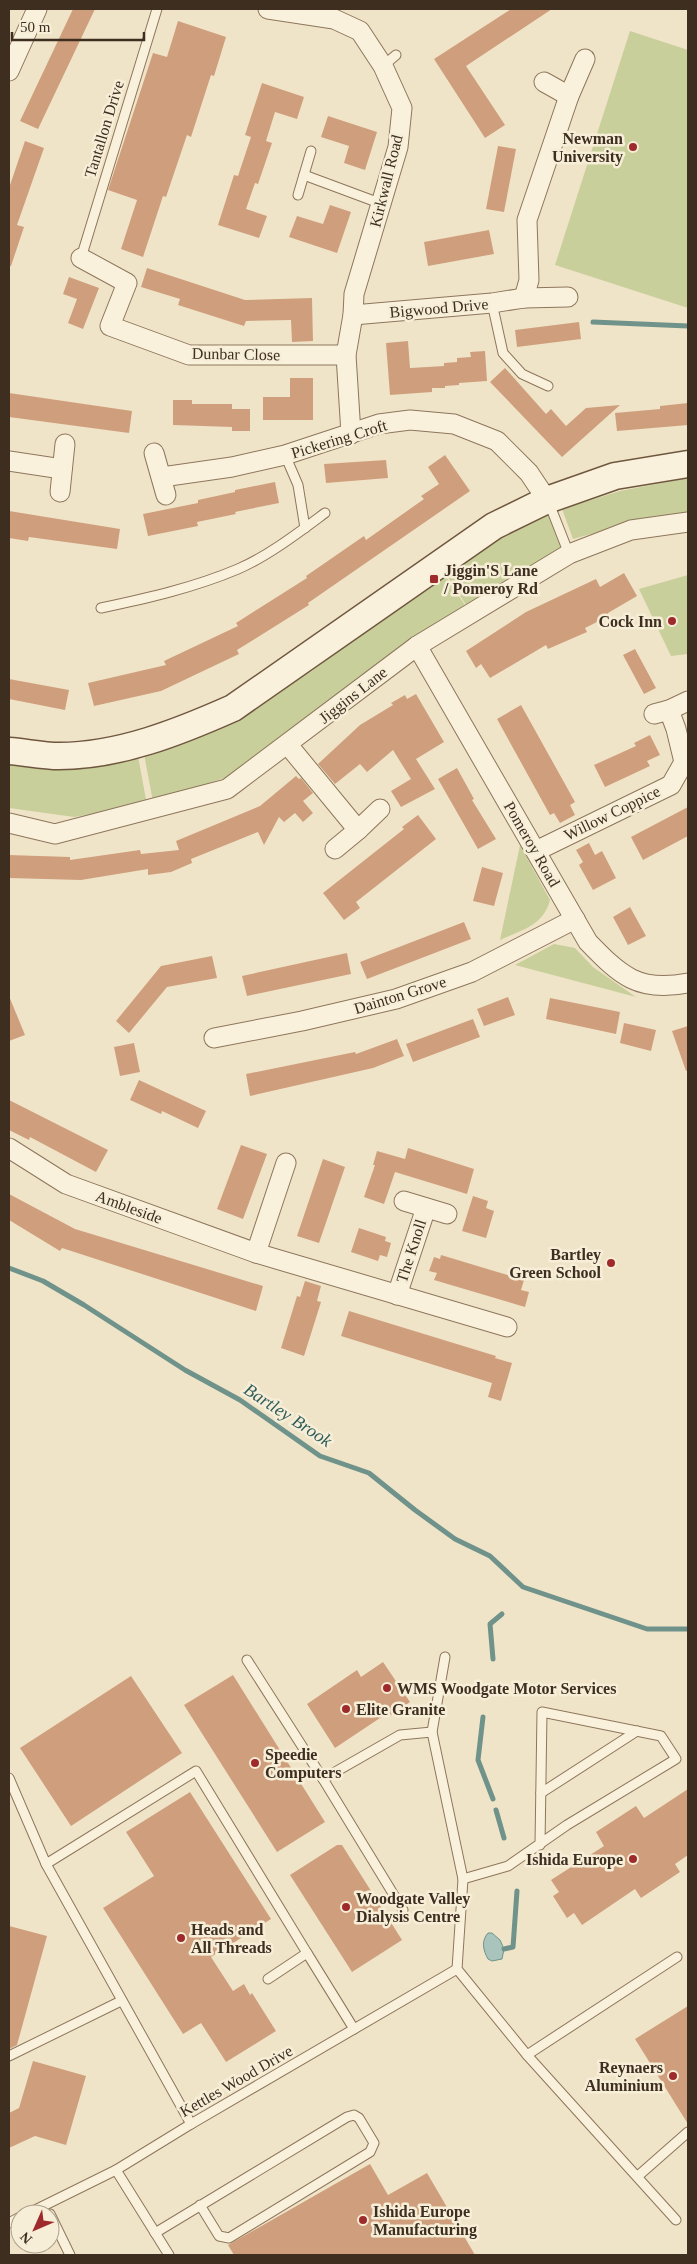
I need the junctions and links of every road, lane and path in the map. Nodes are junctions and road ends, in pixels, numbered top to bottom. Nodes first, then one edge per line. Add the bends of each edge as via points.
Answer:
1 (37, 9) edge
2 (157, 9) edge
3 (268, 9) edge
4 (336, 14) edge
5 (584, 59) dead end
6 (9, 71) edge
7 (544, 82) dead end
8 (569, 96) junction
9 (311, 151) dead end
10 (304, 175) junction
11 (298, 195) dead end
12 (382, 204) junction
13 (81, 258) joint
14 (568, 297) dead end
15 (524, 298) junction
16 (492, 303) junction
17 (353, 315) junction
18 (346, 355) junction
19 (548, 386) dead end
20 (351, 434) junction
21 (65, 444) dead end
22 (154, 453) dead end
23 (285, 455) junction
24 (9, 461) edge
25 (688, 464) edge
26 (62, 469) junction
27 (60, 492) dead end
28 (547, 500) junction
29 (325, 513) dead end
30 (688, 522) edge
31 (305, 528) junction
32 (569, 554) junction
33 (101, 608) dead end
34 (417, 646) junction
35 (688, 701) edge
36 (288, 745) junction
37 (9, 751) edge
38 (380, 810) dead end
39 (9, 823) edge
40 (358, 830) junction
41 (336, 849) dead end
42 (536, 851) junction
43 (575, 919) junction
44 (688, 983) edge
45 (214, 1038) dead end
46 (9, 1148) edge
47 (286, 1163) dead end
48 (404, 1201) dead end
49 (426, 1208) junction
50 (447, 1214) dead end
51 (256, 1253) junction
52 (397, 1294) junction
53 (507, 1327) dead end
54 (445, 1657) dead end
55 (247, 1660) dead end
56 (637, 1731) junction
57 (432, 1732) junction
58 (9, 1778) edge
59 (323, 1779) junction
60 (11, 1790) edge
61 (541, 1793) junction
62 (540, 1845) junction
63 (46, 1864) junction
64 (463, 1879) junction
65 (403, 1910) dead end
66 (307, 1953) junction
67 (677, 1957) dead end
68 (457, 1969) junction
69 (268, 1978) dead end
70 (121, 2001) junction
71 (354, 2029) junction
72 (527, 2055) junction
73 (9, 2056) edge
74 (191, 2124) junction
75 (688, 2132) edge
76 (116, 2170) junction
77 (638, 2176) junction
78 (47, 2204) edge
79 (200, 2205) junction
80 (676, 2220) dead end
81 (155, 2233) junction
82 (60, 2234) edge
83 (70, 2255) edge
84 (169, 2255) edge

1 - 6 street
2 - 13 lane, Tantallon Drive
3 - 4 street, Kirkwall Road
4 - 12 street, Kirkwall Road via 360,31 389,61 402,108 398,147
5 - 8 street
7 - 8 street
8 - 15 street via 527,220 529,280
9 - 10 lane
10 - 11 lane
10 - 12 lane
12 - 17 street, Kirkwall Road via 354,294
13 - 18 street, Dunbar Close via 127,283 110,326 189,355
14 - 15 street, Bigwood Drive
15 - 16 street, Bigwood Drive
16 - 17 street, Bigwood Drive
16 - 19 lane via 503,353 522,374
17 - 18 street, Kirkwall Road
18 - 20 street, Kirkwall Road
20 - 23 street, Pickering Croft
20 - 28 street, Pickering Croft via 379,424 410,420 454,424 497,441 530,473
21 - 26 street
22 - 23 street, Pickering Croft via 164,486
23 - 31 lane via 298,485
24 - 26 street
25 - 28 street via 615,476
26 - 27 street
28 - 32 lane
28 - 37 street via 494,526 232,708 187,729 100,752 59,756
29 - 31 lane
30 - 32 street, Jiggins Lane via 631,530
31 - 33 lane via 239,568 175,592
32 - 34 street, Jiggins Lane
34 - 36 street, Jiggins Lane
34 - 42 street, Pomeroy Road
35 - 42 street, Willow Coppice via 662,712 676,729 684,762 671,785
36 - 39 street, Jiggins Lane via 227,789 153,810 55,834
36 - 40 street
38 - 40 street
40 - 41 street
42 - 43 street, Pomeroy Road
43 - 44 street, Pomeroy Road via 588,942 616,971 638,983
43 - 45 street, Dainton Grove via 472,972 396,999
46 - 51 street, Ambleside via 66,1184
47 - 51 street
48 - 49 street, The Knoll
49 - 50 street, The Knoll
49 - 52 street, The Knoll
51 - 52 street, Ambleside
52 - 53 street, Ambleside
54 - 57 lane
55 - 59 lane
56 - 61 lane
56 - 61 lane via 542,1712
56 - 62 lane via 661,1736 676,1759
57 - 59 lane via 400,1735
57 - 64 lane
58 - 60 lane
59 - 65 lane
60 - 63 lane
61 - 62 lane
62 - 64 lane via 508,1866
63 - 66 lane via 196,1771
63 - 70 lane
64 - 68 lane
66 - 69 lane
66 - 71 lane
67 - 72 lane
68 - 71 lane, Kettles Wood Drive
68 - 72 lane
70 - 73 lane
70 - 74 lane
71 - 74 lane, Kettles Wood Drive
72 - 77 lane
74 - 76 lane, Kettles Wood Drive
75 - 77 lane
76 - 78 lane, Kettles Wood Drive
76 - 81 lane
77 - 80 lane
79 - 79 lane via 219,2236 229,2238 370,2152 374,2143 354,2115
79 - 81 lane
81 - 84 lane
82 - 83 lane

